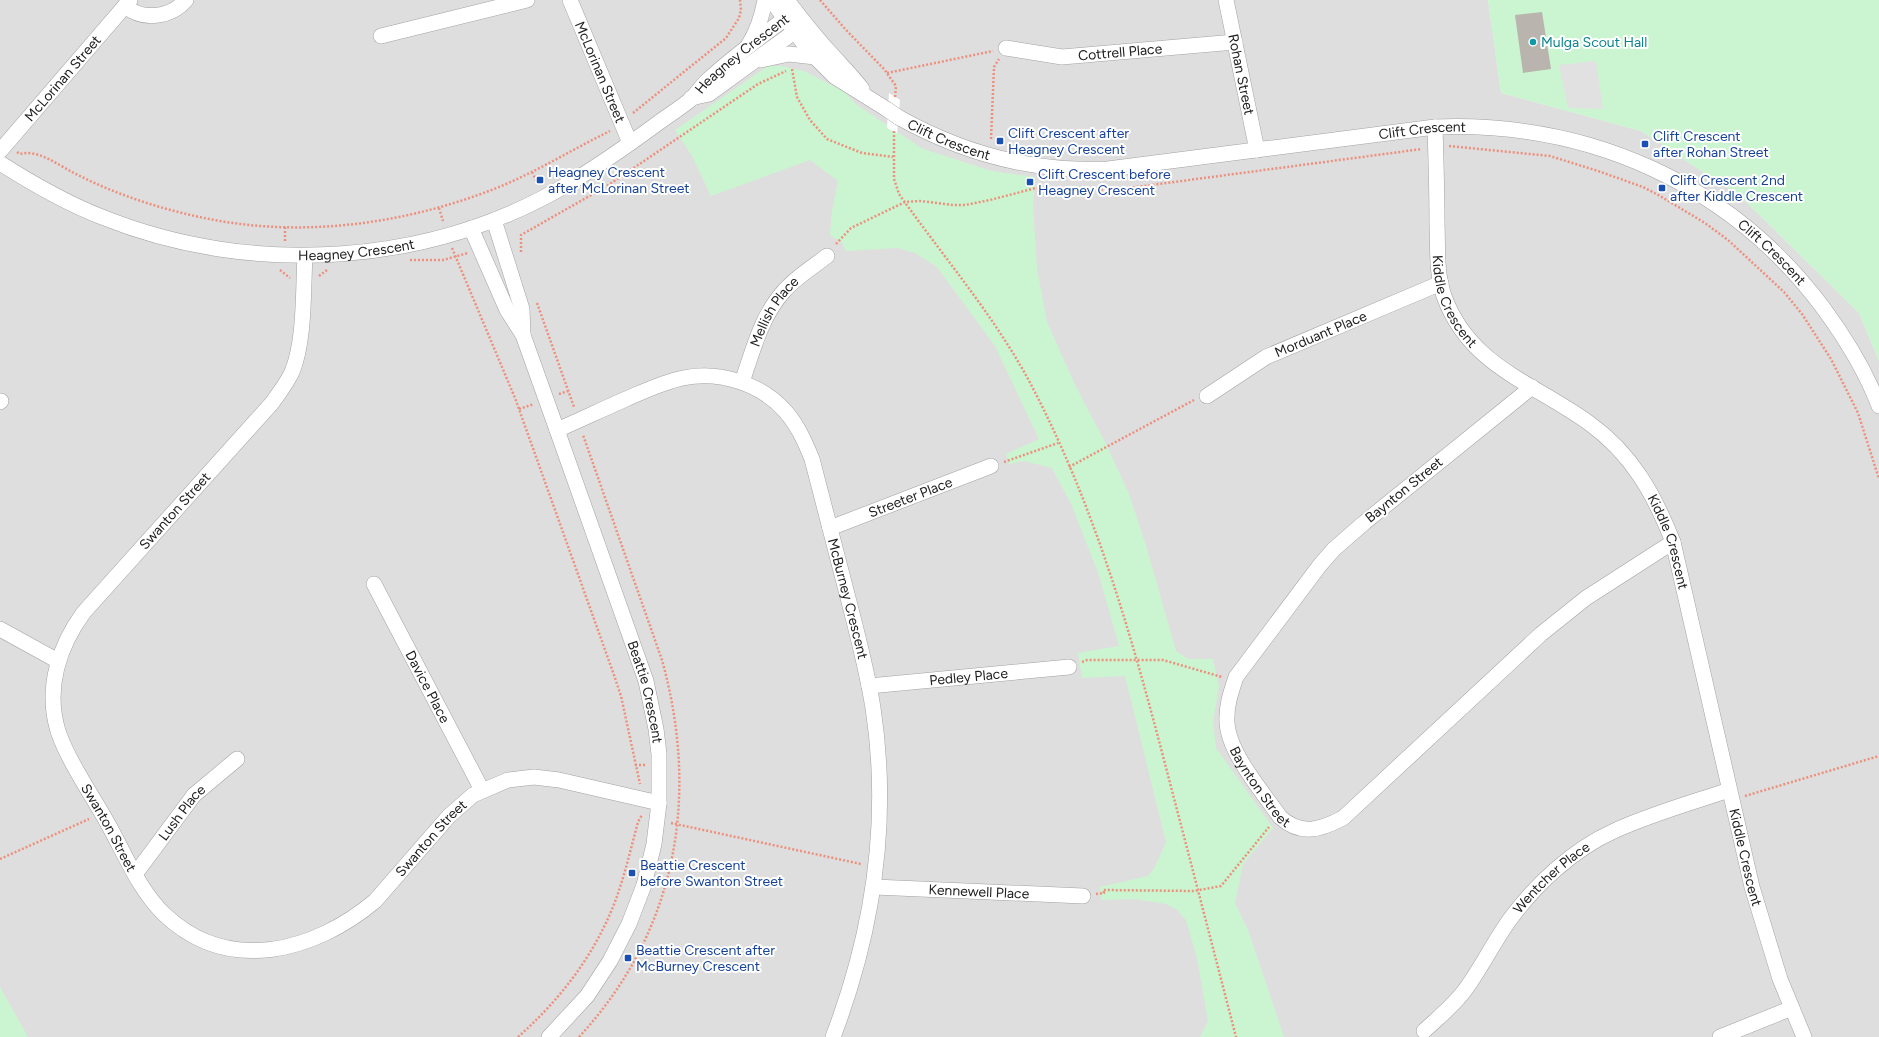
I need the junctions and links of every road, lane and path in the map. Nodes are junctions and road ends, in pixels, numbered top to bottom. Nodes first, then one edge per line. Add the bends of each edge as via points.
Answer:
1 (186, 0) edge
2 (527, 0) edge
3 (570, 0) edge
4 (740, 0) edge
5 (765, 0) edge
6 (771, 0) edge
7 (820, 0) edge
8 (1226, 0) edge
9 (127, 3) edge
10 (789, 10) edge
11 (800, 28) junction
12 (380, 36) dead end
13 (1234, 42) junction
14 (1006, 48) junction
15 (748, 57) junction
16 (815, 57) junction
17 (792, 62) dead end
18 (792, 69) junction
19 (887, 73) junction
20 (868, 96) junction
21 (638, 109) dead end
22 (894, 115) junction
23 (1435, 127) junction
24 (610, 131) dead end
25 (991, 138) dead end
26 (630, 143) junction
27 (1452, 146) dead end
28 (3, 148) edge
29 (1419, 149) dead end
30 (1257, 150) junction
31 (894, 157) junction
32 (0, 163) edge
33 (532, 172) junction
34 (542, 183) dead end
35 (905, 202) junction
36 (494, 220) junction
37 (471, 228) junction
38 (522, 255) dead end
39 (305, 256) junction
40 (827, 256) joint
41 (455, 257) dead end
42 (1441, 283) junction
43 (535, 298) dead end
44 (523, 335) junction
45 (742, 382) junction
46 (1532, 387) junction
47 (568, 391) dead end
48 (1207, 396) joint
49 (1879, 406) edge
50 (584, 428) dead end
51 (557, 430) junction
52 (583, 434) dead end
53 (1058, 442) junction
54 (991, 466) joint
55 (1069, 466) junction
56 (1879, 479) edge
57 (830, 528) junction
58 (1673, 542) junction
59 (374, 584) dead end
60 (0, 630) edge
61 (1138, 660) junction
62 (58, 661) junction
63 (1069, 667) joint
64 (1236, 677) junction
65 (869, 686) junction
66 (1879, 756) edge
67 (237, 758) dead end
68 (482, 790) junction
69 (1730, 796) junction
70 (640, 798) junction
71 (659, 803) junction
72 (101, 813) junction
73 (642, 816) junction
74 (1280, 817) junction
75 (657, 820) junction
76 (0, 860) edge
77 (876, 867) junction
78 (136, 873) junction
79 (874, 887) junction
80 (1198, 891) junction
81 (1083, 896) joint
82 (638, 943) dead end
83 (643, 945) dead end
84 (1792, 1008) junction
85 (1424, 1031) dead end
86 (518, 1037) edge
87 (549, 1037) edge
88 (833, 1037) edge
89 (1236, 1037) edge
90 (1720, 1037) edge
91 (1804, 1037) edge

1 - 9 street, McLorinan Street via 172,11 157,16 143,15
2 - 12 street
3 - 26 street, McLorinan Street
4 - 21 path via 739,18 726,38
5 - 15 street via 762,18
6 - 10 street, Clift Crescent
7 - 19 path
8 - 13 street, Rohan Street
9 - 28 street, McLorinan Street
10 - 11 street, Clift Crescent
10 - 15 street, Heagney Crescent
11 - 15 street, Heagney Crescent
11 - 16 street, Clift Crescent
11 - 20 street, Clift Crescent via 850,73
13 - 14 street, Cottrell Place via 1062,57
13 - 30 street, Rohan Street
14 - 19 path
14 - 25 path via 994,67
15 - 16 street via 788,54
15 - 26 street, Heagney Crescent via 707,81 691,98
16 - 20 street, Clift Crescent via 835,77
17 - 18 path
18 - 31 path via 797,97 810,120 827,139 862,153
18 - 38 path via 758,84 607,186 521,235
19 - 22 path via 896,86
20 - 22 street, Clift Crescent
22 - 30 street, Clift Crescent via 922,131 966,149 1012,162 1060,168 1108,169
22 - 31 path
23 - 30 street, Clift Crescent
23 - 42 street, Kiddle Crescent via 1438,270
23 - 49 street, Clift Crescent via 1491,127 1579,143 1639,161 1704,196 1727,211 1768,245 1806,285 1840,330
24 - 33 path
26 - 36 street, Heagney Crescent via 571,183
27 - 56 path via 1550,156 1598,171 1660,196 1728,240 1784,292 1827,352 1858,413 1870,444
28 - 33 path via 20,154 28,152 38,155 74,174 133,199 221,221 277,226 336,226 410,215 470,198
29 - 35 path via 1129,188 1083,191 1036,186 965,205
31 - 35 path via 895,185
32 - 39 street, Heagney Crescent via 65,201 141,231 222,250
33 - 34 path via 538,185
35 - 40 path via 851,228 838,240
35 - 53 path via 958,273 1013,354
36 - 37 street, Heagney Crescent
36 - 44 street, Beattie Crescent via 522,308
37 - 39 street, Heagney Crescent via 431,240 389,248
37 - 44 street, Beattie Crescent via 507,310
39 - 62 street, Swanton Street via 300,346 287,382 272,403 84,612 71,630
40 - 45 street, Mellish Place via 784,290 771,308 761,328
41 - 70 path via 515,398 614,675 640,780
42 - 46 street, Kiddle Crescent via 1456,322 1472,344 1491,362
42 - 48 street, Morduant Place via 1266,357
43 - 47 path
44 - 51 street, Beattie Crescent
45 - 51 street, McBurney Crescent via 719,376 683,378 658,385
45 - 57 street, McBurney Crescent via 765,394 786,411 801,433 812,459
46 - 58 street, Kiddle Crescent via 1589,423 1616,446 1644,481 1659,507
46 - 64 street, Baynton Street via 1334,549
48 - 55 path via 1189,402
50 - 52 path
51 - 71 street, Beattie Crescent via 646,681 659,754
53 - 54 path
53 - 55 path
54 - 57 street, Streeter Place
55 - 61 path via 1100,541
57 - 65 street, McBurney Crescent
58 - 69 street, Kiddle Crescent
58 - 74 street, Baynton Street via 1586,598 1541,634 1342,818 1326,827 1301,829
59 - 68 street, Davice Place
60 - 62 street
61 - 63 path via 1087,660
61 - 64 path via 1163,660 1228,678
61 - 80 path
62 - 72 street, Swanton Street via 53,704 58,731
63 - 65 street, Pedley Place
64 - 74 street, Baynton Street via 1228,699 1228,731 1234,750
65 - 77 street, McBurney Crescent via 879,785
66 - 69 path
67 - 78 street, Lush Place via 194,795
68 - 70 street, Swanton Street via 508,780 534,777
68 - 78 street, Swanton Street via 449,816 375,901 362,912 318,938 288,947 257,951 227,948 187,932 164,914 145,890
69 - 84 street, Kiddle Crescent via 1752,887 1780,979
69 - 85 street, Wentcher Place via 1648,817 1597,840 1565,862 1536,888 1510,918 1464,991
70 - 71 street, Swanton Street
70 - 73 path
71 - 75 street, Beattie Crescent
72 - 76 path
72 - 78 street, Swanton Street
73 - 75 path
73 - 86 path via 638,822 616,899 604,927 568,986
74 - 80 path via 1222,886
75 - 77 path
75 - 87 street, Beattie Crescent via 644,884 629,924 610,961 587,996
77 - 79 street, McBurney Crescent
79 - 81 street, Kennewell Place
79 - 88 street, McBurney Crescent via 856,974
80 - 81 path via 1103,890 1104,893
80 - 89 path
82 - 83 path
84 - 90 street
84 - 91 street, Kiddle Crescent

